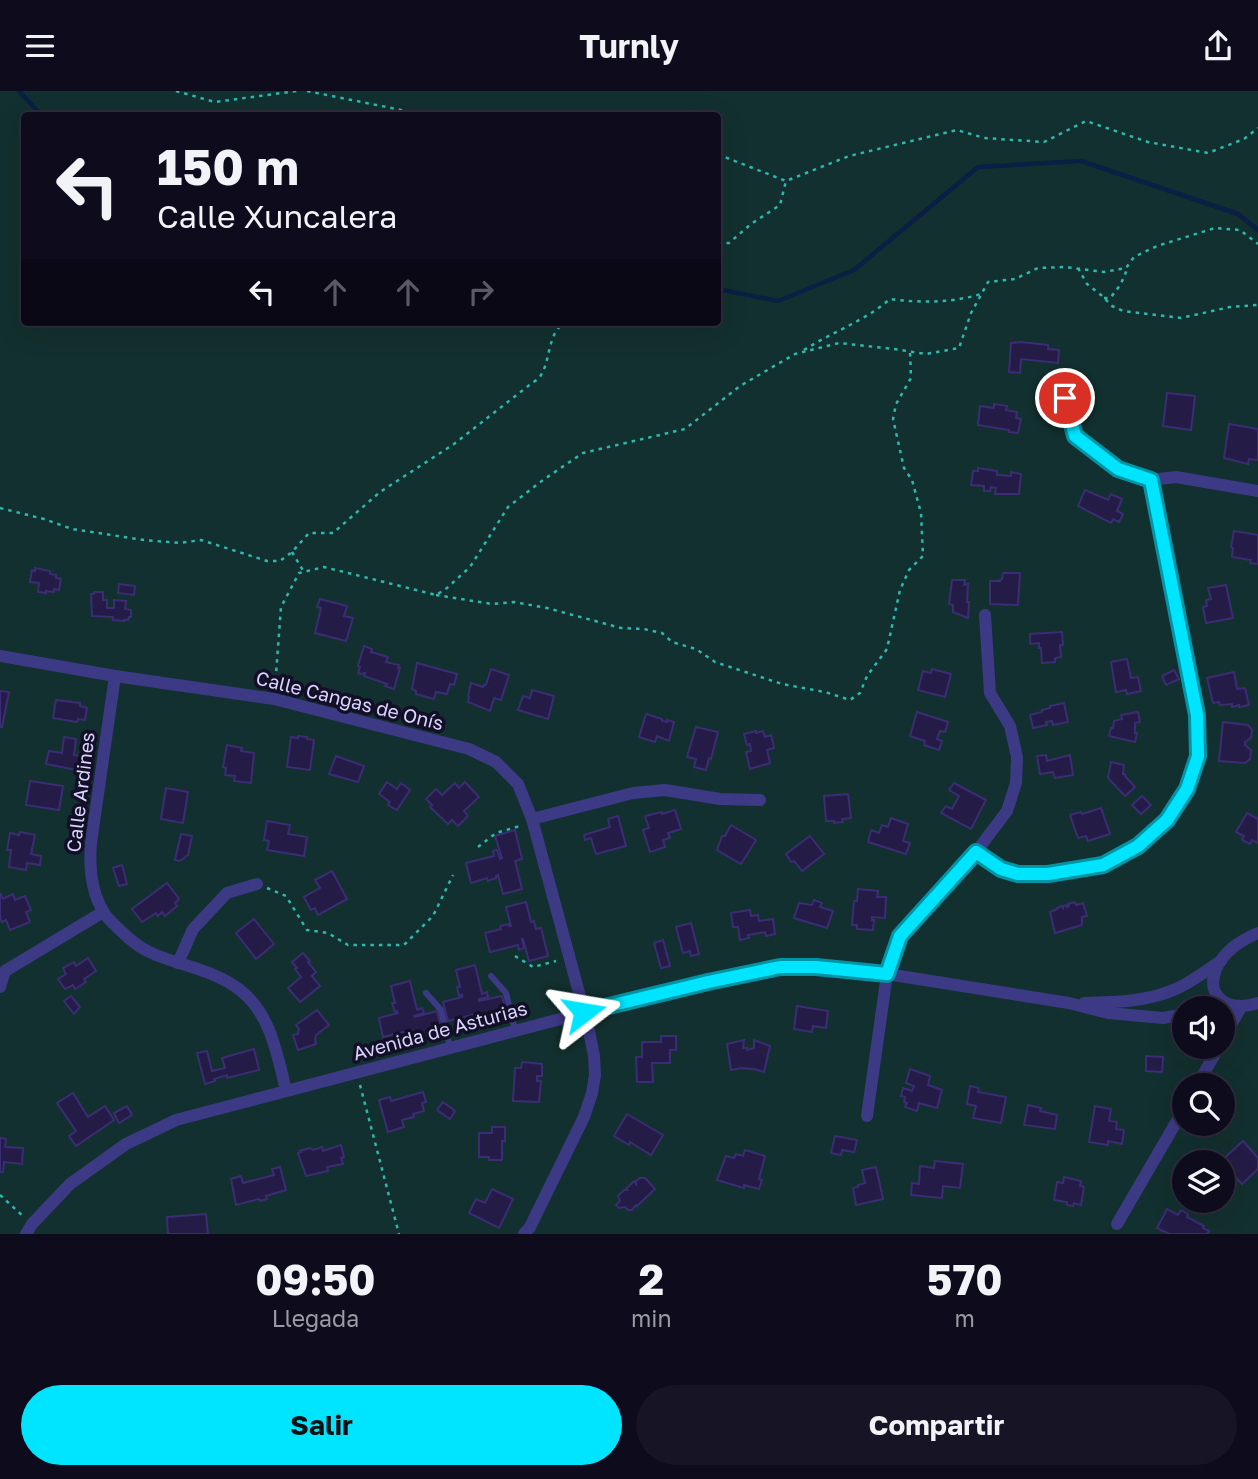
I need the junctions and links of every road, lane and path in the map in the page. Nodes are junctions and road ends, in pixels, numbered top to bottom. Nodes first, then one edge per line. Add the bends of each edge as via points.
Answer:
1 (176, 91) edge
2 (297, 91) edge
3 (307, 91) edge
4 (411, 112) edge
5 (1258, 128) edge
6 (721, 156) edge
7 (786, 181) junction
8 (721, 243) edge
9 (1258, 244) edge
10 (1128, 267) junction
11 (1078, 268) junction
12 (981, 294) junction
13 (1104, 298) junction
14 (1258, 305) edge
15 (560, 326) edge
16 (910, 351) junction
17 (801, 353) junction
18 (1065, 398) dead end
19 (1151, 480) junction
20 (1258, 491) edge
21 (0, 508) edge
22 (292, 552) junction
23 (304, 572) junction
24 (436, 595) junction
25 (985, 615) dead end
26 (0, 656) edge
27 (115, 676) junction
28 (274, 699) junction
29 (760, 800) dead end
30 (532, 821) junction
31 (478, 847) dead end
32 (976, 852) junction
33 (453, 875) dead end
34 (257, 884) joint
35 (103, 912) junction
36 (1255, 932) edge
37 (515, 956) dead end
38 (570, 957) junction
39 (1220, 961) junction
40 (178, 963) junction
41 (887, 974) junction
42 (491, 976) dead end
43 (0, 987) edge
44 (426, 993) dead end
45 (1218, 996) edge
46 (1069, 1003) junction
47 (1258, 1003) edge
48 (1235, 1008) edge
49 (584, 1012) junction
50 (1172, 1016) edge
51 (515, 1030) junction
52 (450, 1047) junction
53 (357, 1072) junction
54 (286, 1090) junction
55 (867, 1116) dead end
56 (1172, 1129) edge
57 (0, 1195) edge
58 (1117, 1224) dead end
59 (29, 1229) edge
60 (399, 1234) edge
61 (524, 1234) edge

1 - 2 path via 215,102
3 - 4 path
5 - 7 path via 1244,139 1208,153 1148,142 1086,121 1044,142 984,138 957,129 849,156
6 - 7 path
7 - 8 path via 780,205 729,243
9 - 10 path via 1240,230 1215,228 1157,246 1134,257
10 - 11 path via 1104,272
10 - 13 path via 1115,293
11 - 12 path via 1038,268 1015,279 988,282
11 - 13 path via 1087,284
12 - 16 path via 959,348 926,354
12 - 17 path via 960,300 890,299
13 - 14 path via 1123,311 1181,318
15 - 22 path via 541,375 532,383 454,444 380,492 333,533 309,533
16 - 17 path via 839,343
16 - 24 path via 911,378 893,419 921,513 923,556 909,570 900,590 887,649 860,693 850,700 715,662 662,633 621,628 547,608
17 - 24 path via 740,386 685,429 583,453 508,507 470,567
18 - 19 street via 1075,436 1118,469
19 - 20 street via 1176,477
19 - 32 street via 1197,715 1198,756 1187,789 1167,820 1138,846 1103,865 1018,874
21 - 22 path via 72,529 144,540 201,540 267,561 281,561
22 - 23 path
23 - 24 path via 324,567
23 - 28 path via 299,573 281,607
25 - 32 street via 989,693 1010,726 1017,757 1016,783 1007,810
26 - 27 street, Calle Cangas de Onís
27 - 28 street, Calle Cangas de Onís
27 - 35 street, Calle Ardines via 90,862 92,884
28 - 30 street, Calle Cangas de Onís via 487,757 518,784
29 - 30 street via 665,790 633,793
30 - 31 path via 496,833
30 - 38 street, Calle Cangas de Onís
32 - 41 street via 900,936
33 - 34 path via 433,916 404,945 348,945 328,933 307,930 286,896
34 - 40 street via 227,893 193,929
35 - 40 street, Calle Ardines via 131,941
35 - 43 street via 5,971
36 - 39 street, Avenida de Asturias
37 - 38 path via 533,967
38 - 49 street, Calle Cangas de Onís
39 - 45 street via 1214,978
39 - 46 street, Avenida de Asturias via 1179,988 1151,997
40 - 54 street, Calle Ardines via 217,976 242,991 261,1011
41 - 46 street, Avenida de Asturias
41 - 49 street, Avenida de Asturias via 780,967
41 - 55 street
42 - 51 lane via 506,993
44 - 52 lane via 441,1010
46 - 50 street, Avenida de Asturias via 1108,1013
47 - 48 street
49 - 51 street, Avenida de Asturias
49 - 61 street, Calle Cangas de Onís via 594,1056 592,1093
51 - 52 street, Avenida de Asturias
52 - 53 street, Avenida de Asturias
53 - 54 street, Avenida de Asturias
53 - 60 path
54 - 59 street, Avenida de Asturias via 176,1120 126,1144 70,1184
56 - 58 street
57 - 59 path

